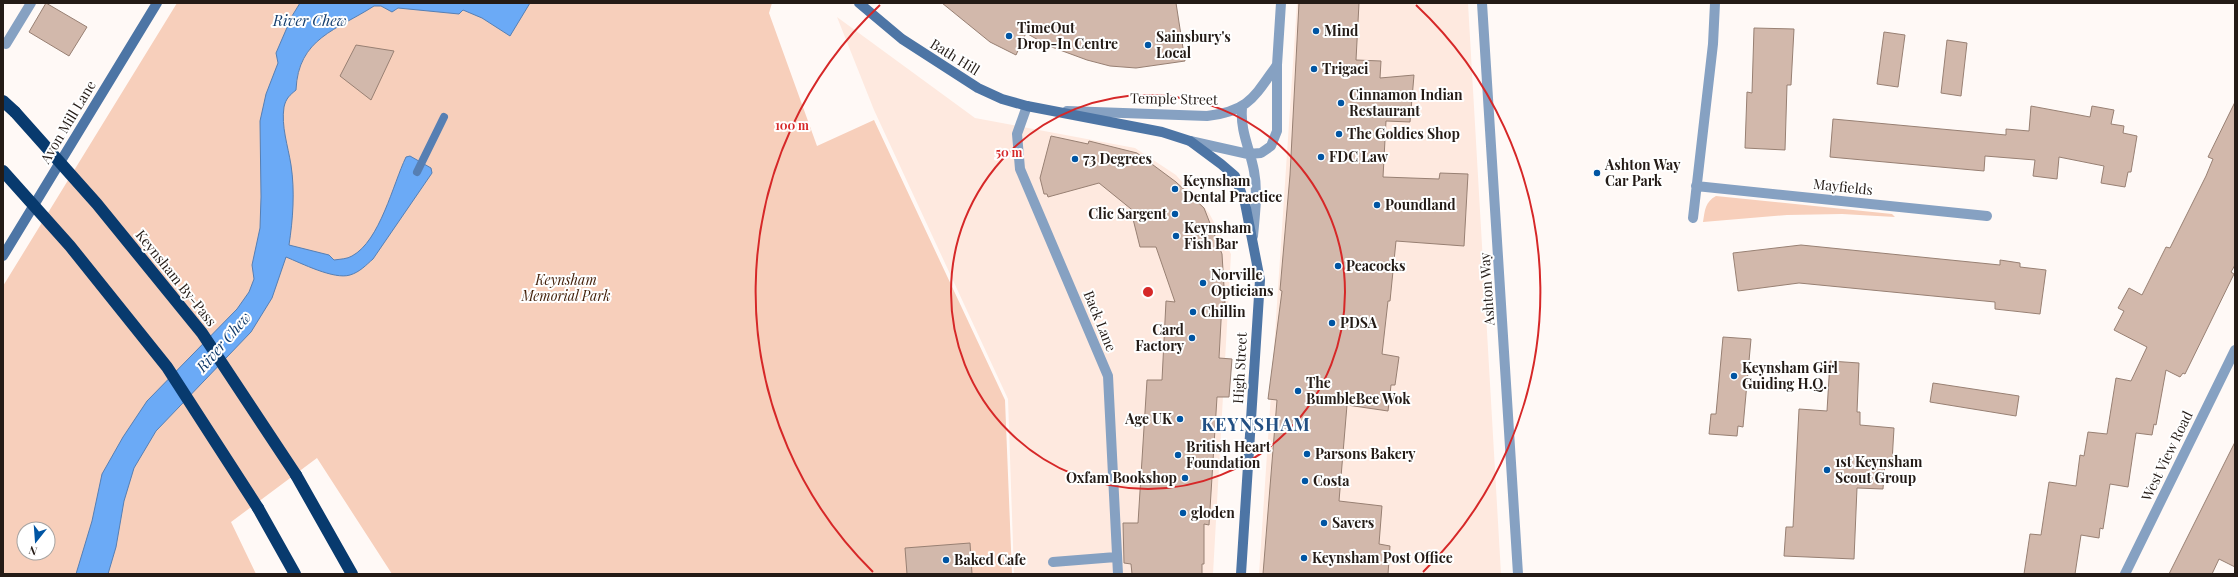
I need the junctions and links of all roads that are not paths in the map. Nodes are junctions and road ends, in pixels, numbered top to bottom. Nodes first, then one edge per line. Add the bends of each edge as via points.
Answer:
1 (31, 3) edge
2 (157, 3) edge
3 (859, 3) edge
4 (1281, 3) edge
5 (1482, 3) edge
6 (1715, 3) edge
7 (6, 44) dead end
8 (1276, 65) junction
9 (3, 101) edge
10 (1027, 106) junction
11 (1242, 108) junction
12 (1049, 110) junction
13 (1190, 140) junction
14 (1248, 154) junction
15 (3, 171) edge
16 (1696, 186) junction
17 (1987, 216) dead end
18 (1693, 218) dead end
19 (1253, 236) junction
20 (3, 256) edge
21 (2235, 350) edge
22 (1116, 557) junction
23 (1053, 562) dead end
24 (295, 574) edge
25 (352, 574) edge
26 (1118, 574) edge
27 (1241, 574) edge
28 (1518, 574) edge
29 (2125, 574) edge

1 - 7 street
2 - 20 main road, Avon Mill Lane
3 - 10 main road, Bath Hill via 902,40 945,68 978,88 1002,99
4 - 8 street, Temple Street
5 - 28 street, Ashton Way
6 - 16 street via 1713,44
8 - 11 street, Temple Street via 1256,94
8 - 14 street, Temple Street via 1277,131 1270,146 1261,153
9 - 25 highway, Keynsham By-Pass, bridge via 96,204 202,333 296,475
10 - 12 main road, Bath Hill
10 - 22 street, Back Lane via 1017,134 1020,169 1108,376
11 - 12 street, Temple Street via 1225,114 1207,116
11 - 14 street, High Street via 1241,122
12 - 13 main road, High Street
13 - 14 street, Temple Street
13 - 19 main road, High Street via 1235,176
14 - 19 street, High Street via 1254,171 1256,198
15 - 24 highway, bridge via 70,246 167,367 258,508
16 - 17 street, Mayfields
16 - 18 street
19 - 27 main road, High Street via 1260,280
21 - 29 street, West View Road
22 - 23 street
22 - 26 street, Back Lane

